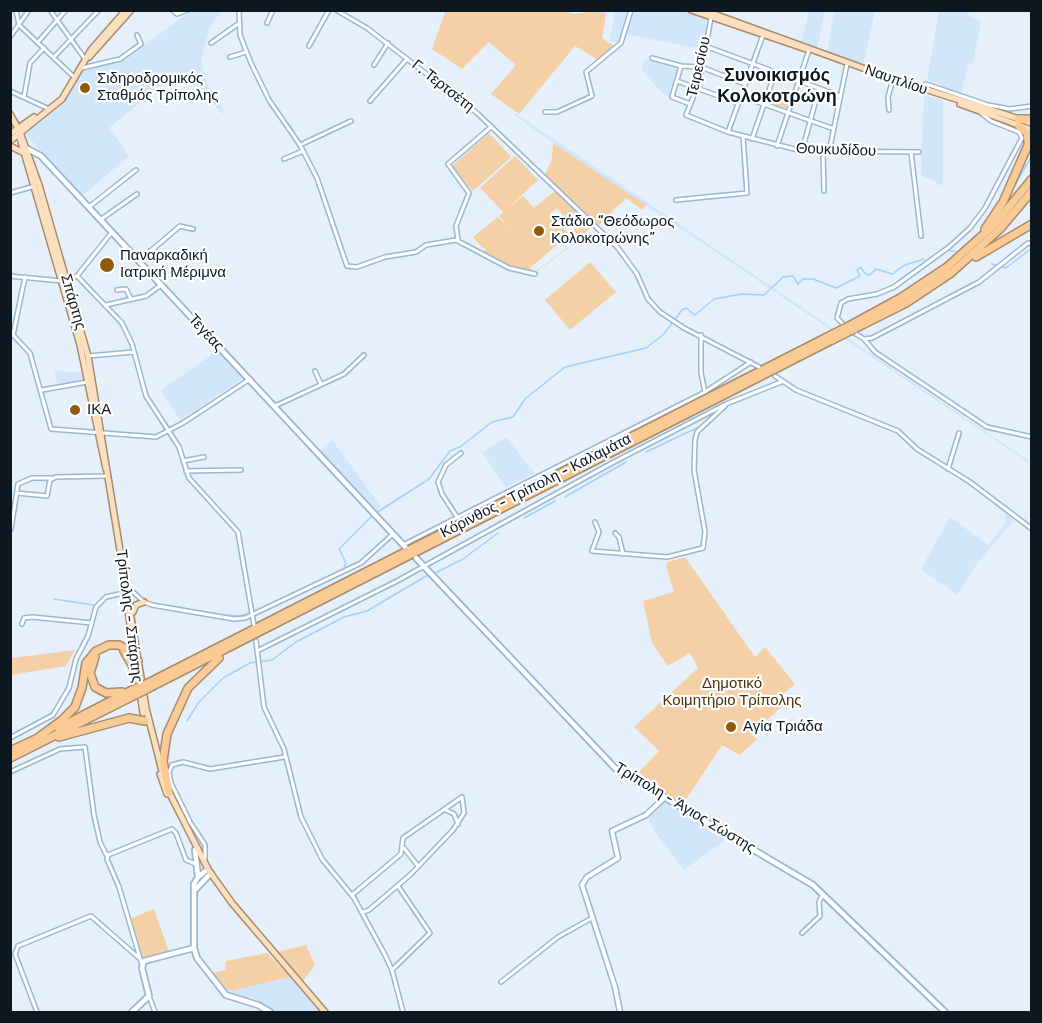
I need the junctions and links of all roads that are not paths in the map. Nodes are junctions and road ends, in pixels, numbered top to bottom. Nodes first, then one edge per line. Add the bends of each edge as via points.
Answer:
1 (16, 10) edge
2 (29, 10) edge
3 (50, 10) edge
4 (66, 10) edge
5 (99, 10) edge
6 (131, 10) edge
7 (172, 10) edge
8 (187, 10) edge
9 (239, 10) edge
10 (273, 10) edge
11 (329, 10) edge
12 (336, 10) edge
13 (631, 10) edge
14 (691, 10) edge
15 (703, 10) edge
16 (123, 13) edge
17 (711, 15) junction
18 (267, 22) dead end
19 (56, 23) junction
20 (238, 24) junction
21 (20, 25) junction
22 (764, 33) junction
23 (136, 35) dead end
24 (10, 37) edge
25 (70, 41) junction
26 (38, 42) junction
27 (211, 43) dead end
28 (388, 44) junction
29 (309, 46) dead end
30 (705, 46) junction
31 (44, 48) junction
32 (808, 49) junction
33 (246, 52) junction
34 (54, 57) junction
35 (230, 57) dead end
36 (652, 58) dead end
37 (407, 59) junction
38 (86, 61) junction
39 (753, 64) junction
40 (847, 64) junction
41 (374, 65) dead end
42 (681, 66) junction
43 (701, 67) junction
44 (82, 68) junction
45 (776, 72) junction
46 (76, 78) junction
47 (892, 80) junction
48 (677, 81) junction
49 (799, 81) junction
50 (745, 84) junction
51 (926, 84) dead end
52 (697, 88) junction
53 (819, 88) junction
54 (10, 91) edge
55 (741, 96) junction
56 (840, 96) junction
57 (24, 97) junction
58 (950, 98) junction
59 (370, 101) dead end
60 (738, 103) junction
61 (690, 104) junction
62 (764, 104) junction
63 (1032, 106) edge
64 (49, 109) junction
65 (889, 110) dead end
66 (545, 112) dead end
67 (980, 112) junction
68 (788, 113) junction
69 (10, 114) edge
70 (686, 116) joint
71 (1032, 118) edge
72 (351, 121) dead end
73 (810, 121) junction
74 (1019, 122) junction
75 (1032, 123) edge
76 (491, 127) junction
77 (834, 129) junction
78 (1032, 130) edge
79 (16, 132) edge
80 (728, 132) junction
81 (743, 136) junction
82 (1032, 136) edge
83 (752, 139) junction
84 (10, 141) edge
85 (300, 145) junction
86 (1027, 145) junction
87 (10, 146) edge
88 (777, 146) junction
89 (26, 148) junction
90 (303, 151) junction
91 (802, 151) junction
92 (823, 152) junction
93 (829, 152) junction
94 (911, 152) junction
95 (919, 152) dead end
96 (24, 155) junction
97 (41, 156) junction
98 (284, 159) dead end
99 (30, 161) junction
100 (136, 170) dead end
101 (1032, 179) edge
102 (37, 186) junction
103 (824, 191) dead end
104 (1032, 191) edge
105 (10, 193) edge
106 (137, 194) dead end
107 (676, 200) dead end
108 (89, 207) junction
109 (100, 220) junction
110 (1032, 224) edge
111 (193, 229) dead end
112 (112, 232) junction
113 (921, 236) dead end
114 (458, 240) junction
115 (1031, 243) edge
116 (964, 254) junction
117 (139, 261) junction
118 (951, 273) junction
119 (535, 274) dead end
120 (10, 276) edge
121 (77, 276) junction
122 (25, 277) junction
123 (64, 280) junction
124 (161, 285) junction
125 (117, 290) dead end
126 (131, 298) junction
127 (106, 305) junction
128 (852, 327) junction
129 (701, 335) junction
130 (830, 339) junction
131 (864, 339) junction
132 (135, 352) junction
133 (364, 355) dead end
134 (88, 356) junction
135 (751, 362) junction
136 (759, 366) dead end
137 (315, 371) dead end
138 (775, 376) dead end
139 (250, 380) junction
140 (88, 382) junction
141 (781, 382) junction
142 (321, 384) junction
143 (42, 390) junction
144 (705, 392) junction
145 (726, 404) junction
146 (275, 406) junction
147 (168, 432) junction
148 (100, 433) junction
149 (959, 433) dead end
150 (1032, 437) edge
151 (461, 453) dead end
152 (204, 457) dead end
153 (183, 461) junction
154 (948, 469) junction
155 (241, 470) dead end
156 (186, 471) junction
157 (109, 477) junction
158 (52, 478) junction
159 (17, 493) junction
160 (457, 517) junction
161 (595, 522) dead end
162 (11, 529) edge
163 (1032, 529) edge
164 (615, 533) dead end
165 (393, 534) junction
166 (119, 543) joint
167 (405, 547) joint
168 (622, 554) junction
169 (416, 558) dead end
170 (423, 566) junction
171 (126, 591) junction
172 (144, 602) junction
173 (253, 615) junction
174 (132, 616) junction
175 (92, 623) junction
176 (22, 624) dead end
177 (254, 625) dead end
178 (256, 641) dead end
179 (239, 644) junction
180 (257, 651) junction
181 (133, 654) junction
182 (138, 661) junction
183 (136, 672) junction
184 (148, 686) junction
185 (130, 693) junction
186 (145, 721) junction
187 (10, 738) edge
188 (36, 739) junction
189 (26, 750) junction
190 (10, 752) edge
191 (284, 757) junction
192 (10, 758) edge
193 (10, 772) edge
194 (169, 792) junction
195 (664, 798) junction
196 (444, 810) junction
197 (458, 824) junction
198 (403, 846) junction
199 (199, 850) junction
200 (107, 856) junction
201 (196, 864) junction
202 (418, 867) junction
203 (208, 868) junction
204 (198, 876) junction
205 (204, 878) junction
206 (398, 886) junction
207 (195, 891) junction
208 (824, 893) junction
209 (352, 895) junction
210 (362, 912) junction
211 (592, 918) junction
212 (801, 933) dead end
213 (194, 948) junction
214 (139, 958) junction
215 (142, 965) junction
216 (392, 970) junction
217 (501, 982) dead end
218 (148, 996) junction
219 (37, 1012) edge
220 (132, 1012) edge
221 (155, 1012) edge
222 (270, 1012) edge
223 (325, 1012) edge
224 (403, 1012) edge
225 (620, 1012) edge
226 (945, 1012) edge

1 - 21 street
2 - 21 street
3 - 19 street
4 - 19 street
5 - 25 street
6 - 16 main road
7 - 8 street via 180,14
9 - 20 street
10 - 18 street
11 - 29 street
12 - 28 street, Γ. Τερτσέτη
13 - 66 street via 621,43 585,74 592,96 557,112
14 - 17 main road, Ναυπλίου
15 - 17 main road, Ναυπλίου
16 - 38 main road
17 - 22 main road, Ναυπλίου
17 - 30 street, Τειρεσίου
19 - 25 street
19 - 26 street
20 - 27 street
20 - 33 street
21 - 24 street
21 - 26 street
22 - 32 main road, Ναυπλίου
22 - 39 street
23 - 44 street via 141,44 120,59
25 - 34 street
25 - 38 street
26 - 31 street
28 - 37 street, Γ. Τερτσέτη
28 - 41 street
30 - 39 street
30 - 43 street, Τειρεσίου
31 - 34 street
31 - 57 street via 30,63
32 - 40 main road, Ναυπλίου
32 - 49 street
33 - 35 street
33 - 85 street via 269,100
34 - 46 street
36 - 42 street
37 - 59 street
37 - 76 street, Γ. Τερτσέτη
38 - 44 main road
39 - 45 street
39 - 50 street
40 - 47 main road, Ναυπλίου
40 - 56 street
42 - 43 street
42 - 48 street
43 - 50 street
43 - 52 street, Τειρεσίου
44 - 46 main road
45 - 49 street
45 - 62 street
46 - 64 main road via 62,99
47 - 58 main road, Ναυπλίου
47 - 65 street
48 - 52 street
48 - 61 street via 672,97
49 - 53 street
49 - 68 street
50 - 55 street
51 - 63 street via 988,105 1010,109
52 - 60 street
52 - 61 street, Τειρεσίου
53 - 56 street
53 - 73 street
54 - 57 street
55 - 60 street
55 - 62 street
56 - 77 street
57 - 64 street
58 - 67 main road, Ναυπλίου
58 - 74 main road, Ναυπλίου
60 - 80 street
61 - 70 street, Τειρεσίου
62 - 68 street
62 - 83 street
64 - 79 main road
67 - 74 main road, Ναυπλίου
67 - 131 street via 1020,134 1019,147 985,208 949,247 889,290 841,303 837,311 839,322
68 - 73 street
68 - 88 street
69 - 79 main road
70 - 80 street, Θουκυδίδου
71 - 74 highway
72 - 85 street
73 - 77 street
73 - 91 street
74 - 75 main road
74 - 78 main road
74 - 86 highway via 1027,133
76 - 114 street via 448,164 469,193 456,226
76 - 129 street, Γ. Τερτσέτη via 618,248 637,274 648,299 667,317
77 - 93 street
79 - 84 main road
79 - 89 main road, Σπάρτης
79 - 96 main road, Σπάρτης
80 - 81 street, Θουκυδίδου
81 - 83 street, Θουκυδίδου
81 - 107 street via 747,193
82 - 86 highway
83 - 88 street, Θουκυδίδου
85 - 90 street
86 - 116 highway via 997,212
87 - 96 main road via 19,148
88 - 91 street, Θουκυδίδου
89 - 97 main road, Τεγέας
89 - 99 main road, Σπάρτης
90 - 98 street
90 - 114 street via 322,190 349,267
91 - 92 street, Θουκυδίδου
92 - 93 street, Θουκυδίδου
92 - 103 street
93 - 94 street, Θουκυδίδου
94 - 95 street, Θουκυδίδου
94 - 113 street
96 - 102 main road, Σπάρτης
97 - 99 main road
97 - 108 main road, Τεγέας
99 - 102 main road, Σπάρτης
100 - 108 street
101 - 116 highway, Κόρινθος - Τρίπολη - Καλαμάτα via 1000,219
102 - 105 street
102 - 123 main road, Σπάρτης
104 - 118 highway, Κόρινθος - Τρίπολη - Καλαμάτα via 1000,229
106 - 109 street
108 - 109 main road, Τεγέας
109 - 112 main road, Τεγέας
110 - 118 highway
111 - 117 street via 180,226
112 - 117 main road, Τεγέας
112 - 121 street
114 - 119 street via 509,268
115 - 131 street via 979,282
116 - 128 highway, Κόρινθος - Τρίπολη - Καλαμάτα
117 - 124 main road, Τεγέας
118 - 128 highway, Κόρινθος - Τρίπολη - Καλαμάτα via 906,303
120 - 122 street
121 - 123 street
121 - 127 street
122 - 123 street
122 - 143 street via 13,334 30,353
123 - 134 main road, Σπάρτης
123 - 140 main road, Σπάρτης
124 - 126 street via 146,296
124 - 139 main road, Τεγέας
125 - 126 street via 126,289
126 - 127 street
127 - 132 street via 122,323
128 - 130 highway, Κόρινθος - Τρίπολη - Καλαμάτα, bridge
129 - 135 street, Γ. Τερτσέτη
129 - 144 street
130 - 179 highway, Κόρινθος - Τρίπολη - Καλαμάτα
130 - 184 highway, Κόρινθος - Τρίπολη - Καλαμάτα
131 - 150 street via 875,352 987,427
132 - 134 street
132 - 147 street via 147,399
133 - 142 street via 344,374
134 - 148 main road, Σπάρτης
135 - 136 street, Γ. Τερτσέτη
135 - 144 street
137 - 142 street
138 - 141 street
139 - 146 main road, Τεγέας
139 - 147 street
140 - 143 street
140 - 148 main road, Σπάρτης
141 - 145 street
141 - 154 street via 893,429
142 - 146 street
143 - 148 street via 51,429
144 - 160 street
145 - 168 street via 695,440 694,470 704,547 667,557
145 - 170 street
146 - 165 main road, Τεγέας
147 - 148 street via 148,438
147 - 153 street
148 - 157 main road, Σπάρτης
149 - 154 street
151 - 160 street via 446,465 438,482
152 - 153 street
153 - 156 street
154 - 163 street
155 - 156 street
156 - 173 street via 240,535
157 - 158 street
157 - 166 main road, Σπάρτης
158 - 159 street via 20,481
158 - 159 street via 47,496
159 - 162 street
160 - 167 street
161 - 168 street via 599,532 592,550
164 - 168 street
165 - 167 main road
165 - 173 street via 361,563
166 - 171 main road, Τρίπολης - Σπάρτης
169 - 170 main road, Τρίπολη - Άγιος Σώστης
170 - 180 street
170 - 195 main road, Τρίπολη - Άγιος Σώστης via 616,770
171 - 172 street via 134,592
171 - 174 main road, Τρίπολης - Σπάρτης
171 - 175 street via 102,600
171 - 181 main road, Τρίπολης - Σπάρτης
172 - 173 street via 234,619
172 - 174 main road via 136,605
173 - 177 street
174 - 182 main road, Τρίπολης - Σπάρτης
175 - 176 street via 30,617 24,618
175 - 187 street via 76,659 69,688 53,715
178 - 180 street
179 - 184 highway, Κόρινθος - Τρίπολη - Καλαμάτα
179 - 194 highway via 204,670 177,707 163,748
180 - 191 street via 264,707
181 - 182 highway
181 - 183 main road, Τρίπολης - Σπάρτης
181 - 188 highway via 116,645 96,651 86,663 75,707
182 - 194 main road, Τρίπολης - Σπάρτης via 152,737
183 - 185 highway via 127,654 117,648 105,650 92,663 90,677 98,689 112,694
183 - 186 main road, Τρίπολης - Σπάρτης
184 - 185 highway, Κόρινθος - Τρίπολη - Καλαμάτα, bridge
184 - 185 highway, Κόρινθος - Τρίπολη - Καλαμάτα, bridge
185 - 188 highway, Κόρινθος - Τρίπολη - Καλαμάτα
185 - 189 highway, Κόρινθος - Τρίπολη - Καλαμάτα
186 - 189 highway via 116,721
186 - 199 main road, Τρίπολης - Σπάρτης via 165,790
188 - 190 highway, Κόρινθος - Τρίπολη - Καλαμάτα
189 - 192 highway, Κόρινθος - Τρίπολη - Καλαμάτα
191 - 199 street via 210,769 183,762 172,765 169,772 173,789 205,845
191 - 209 street via 304,823 327,867
193 - 200 street via 60,749 85,747 94,815
194 - 199 main road, Τρίπολης - Σπάρτης
195 - 208 main road, Τρίπολη - Άγιος Σώστης via 773,859
195 - 211 street via 646,815 612,831 618,858 587,876 582,885
196 - 197 street via 454,814
196 - 197 street via 462,797 464,813
196 - 198 street via 403,838
197 - 202 street
198 - 202 street
198 - 209 street via 397,858
199 - 201 main road
199 - 203 main road, Τρίπολης - Σπάρτης
199 - 203 street
200 - 201 street via 172,829 186,860
200 - 214 street
201 - 204 main road
202 - 206 street
203 - 204 main road
203 - 205 main road
203 - 223 main road, Τρίπολης - Σπάρτης via 232,903
204 - 205 main road
204 - 207 main road
205 - 207 main road
206 - 210 street
206 - 216 street via 430,933
207 - 213 main road
208 - 212 street via 819,902 820,916
208 - 226 main road, Τρίπολη - Άγιος Σώστης
209 - 210 street
210 - 216 street
211 - 217 street via 558,937
211 - 225 street
213 - 215 main road via 148,959
213 - 222 main road via 199,963 226,995
214 - 215 street
214 - 219 street via 91,916 18,946 15,954
215 - 218 main road
216 - 224 street
218 - 220 main road
218 - 221 street

